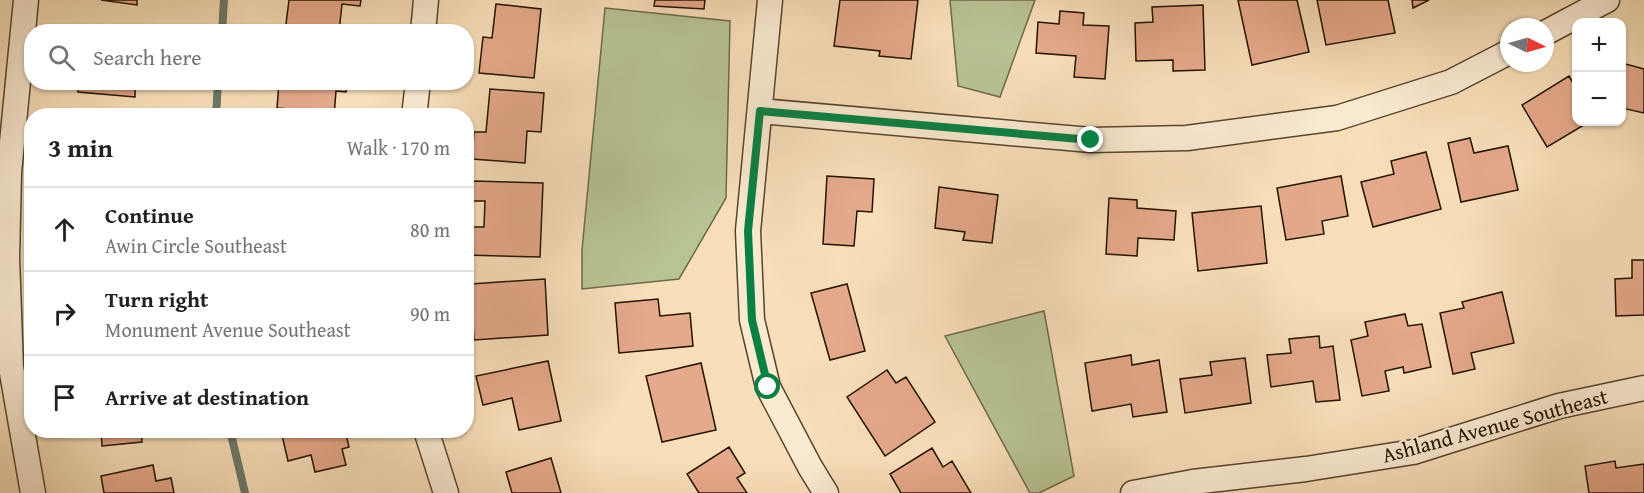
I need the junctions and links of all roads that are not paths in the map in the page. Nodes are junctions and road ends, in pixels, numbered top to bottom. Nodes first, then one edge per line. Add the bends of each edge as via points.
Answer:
1 (26, 0) edge
2 (426, 0) edge
3 (770, 0) edge
4 (1607, 0) edge
5 (424, 24) edge
6 (1554, 28) edge
7 (1500, 57) edge
8 (417, 90) edge
9 (415, 108) edge
10 (760, 111) junction
11 (6, 368) edge
12 (1644, 388) edge
13 (429, 438) edge
14 (33, 493) edge
15 (446, 493) edge
16 (826, 493) edge
17 (1133, 493) edge

1 - 11 street via 9,173
2 - 5 street
3 - 10 street
4 - 6 street
7 - 10 street via 1452,82 1337,118 1186,138 1091,140
8 - 9 street
10 - 16 street via 748,231 752,320 768,387
11 - 14 street
12 - 17 street, Ashland Avenue Southeast via 1559,406 1413,452
13 - 15 street

